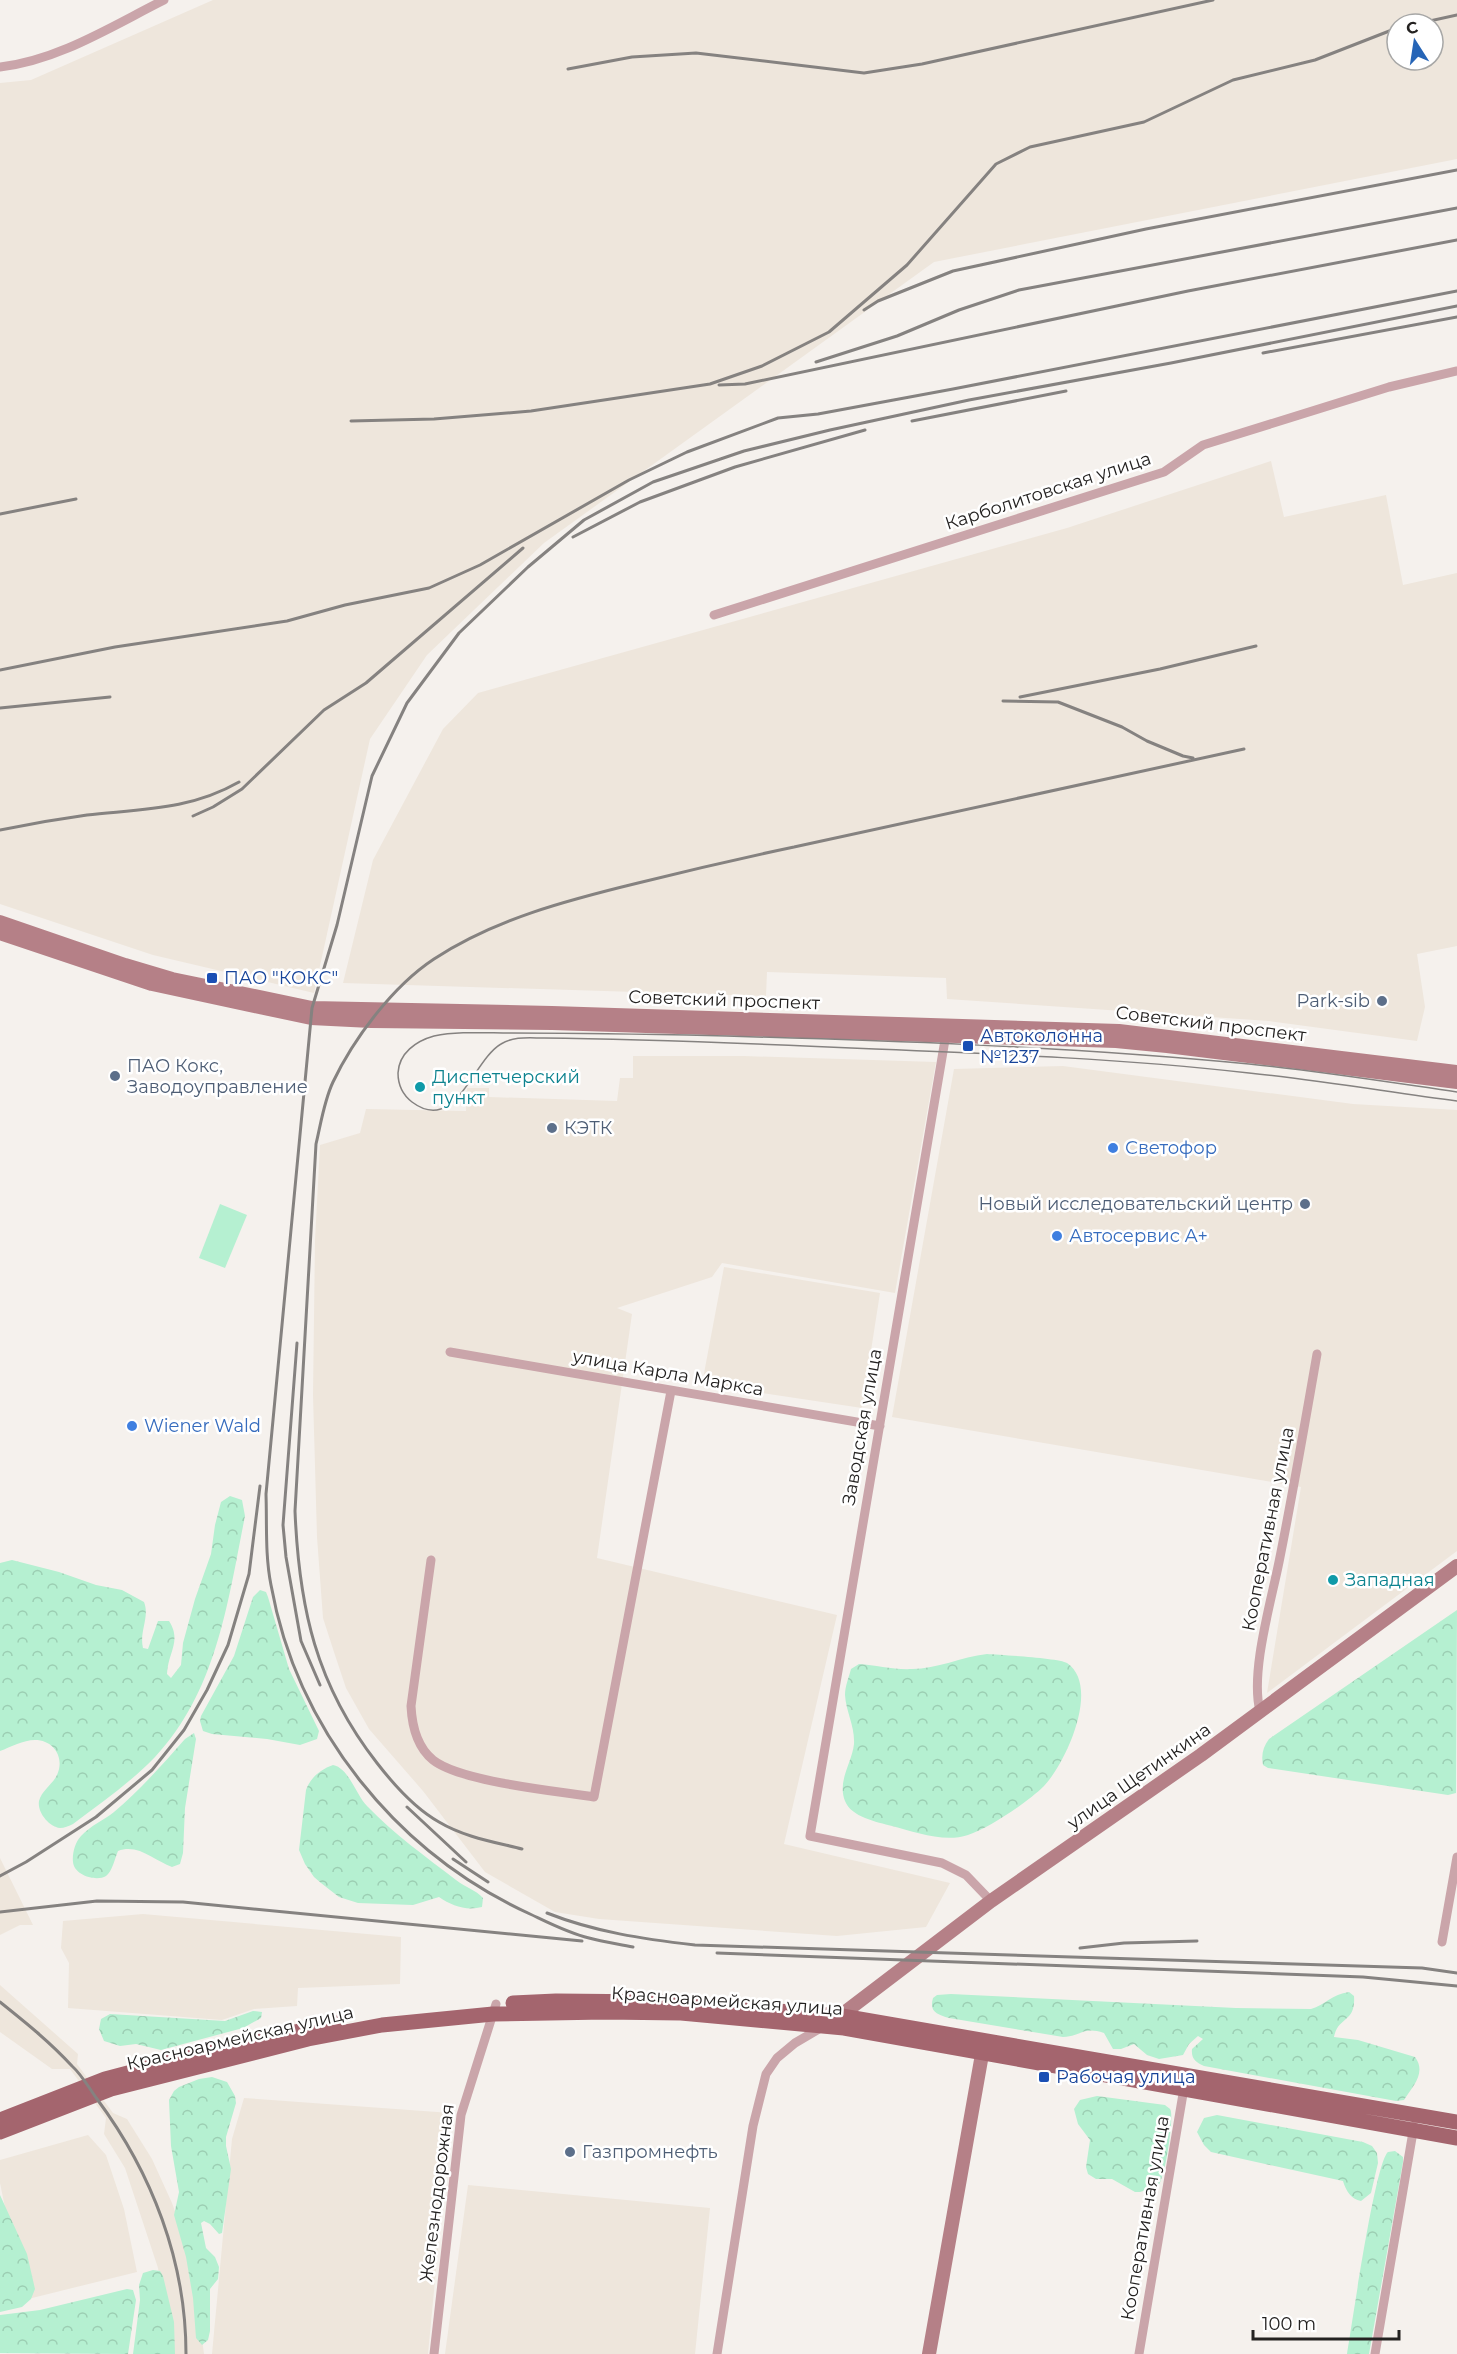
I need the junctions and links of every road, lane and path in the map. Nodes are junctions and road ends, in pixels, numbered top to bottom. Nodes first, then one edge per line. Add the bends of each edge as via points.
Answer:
1 (164, 0) edge
2 (0, 67) edge
3 (1457, 371) edge
4 (714, 615) dead end
5 (0, 922) edge
6 (0, 933) edge
7 (946, 1029) junction
8 (1457, 1072) edge
9 (1457, 1082) edge
10 (450, 1352) dead end
11 (1317, 1354) dead end
12 (671, 1391) junction
13 (880, 1426) junction
14 (431, 1560) dead end
15 (1457, 1566) edge
16 (1260, 1711) junction
17 (1457, 1857) edge
18 (991, 1901) junction
19 (1442, 1942) dead end
20 (495, 2009) junction
21 (842, 2016) junction
22 (826, 2025) junction
23 (984, 2045) junction
24 (1184, 2088) junction
25 (0, 2120) edge
26 (1457, 2122) edge
27 (1414, 2123) junction
28 (0, 2132) edge
29 (1457, 2138) edge
30 (434, 2354) edge
31 (717, 2354) edge
32 (929, 2354) edge
33 (1139, 2354) edge
34 (1375, 2354) edge

1 - 2 street via 51,56
3 - 4 street, Карболитовская улица via 1389,387 1203,445 1164,472
5 - 7 main road, Советский проспект via 171,979 312,1008 552,1012
6 - 7 main road, Советский проспект via 152,984 311,1018
7 - 8 main road, Советский проспект via 1119,1031
7 - 9 main road, Советский проспект via 1167,1046
7 - 13 street, Заводская улица
10 - 12 street, улица Карла Маркса
11 - 16 street, Кооперативная улица via 1260,1659
12 - 13 street, улица Карла Маркса
12 - 14 street via 594,1797 477,1778 434,1760 420,1744 411,1706
13 - 18 street, Заводская улица via 810,1836 942,1863 966,1875
15 - 16 main road, улица Щетинкина
16 - 18 main road, улица Щетинкина
17 - 19 street
18 - 21 main road, улица Щетинкина
20 - 21 main road, Красноармейская улица via 556,2001 659,2002
20 - 22 main road, Красноармейская улица via 681,2013
20 - 25 main road, Красноармейская улица via 375,2016 234,2045 105,2079
20 - 28 main road, Красноармейская улица via 364,2028 236,2056 111,2089
20 - 30 street, Железнодорожная via 458,2132
21 - 22 main road, улица Щетинкина
21 - 23 main road, Красноармейская улица
22 - 23 main road, Красноармейская улица
22 - 31 street via 795,2043 766,2074 753,2126
23 - 24 main road, Красноармейская улица
23 - 27 main road, Красноармейская улица
23 - 32 main road
24 - 27 main road, Красноармейская улица
24 - 33 street, Кооперативная улица
26 - 27 main road, Красноармейская улица
27 - 29 main road, Красноармейская улица
27 - 34 street

